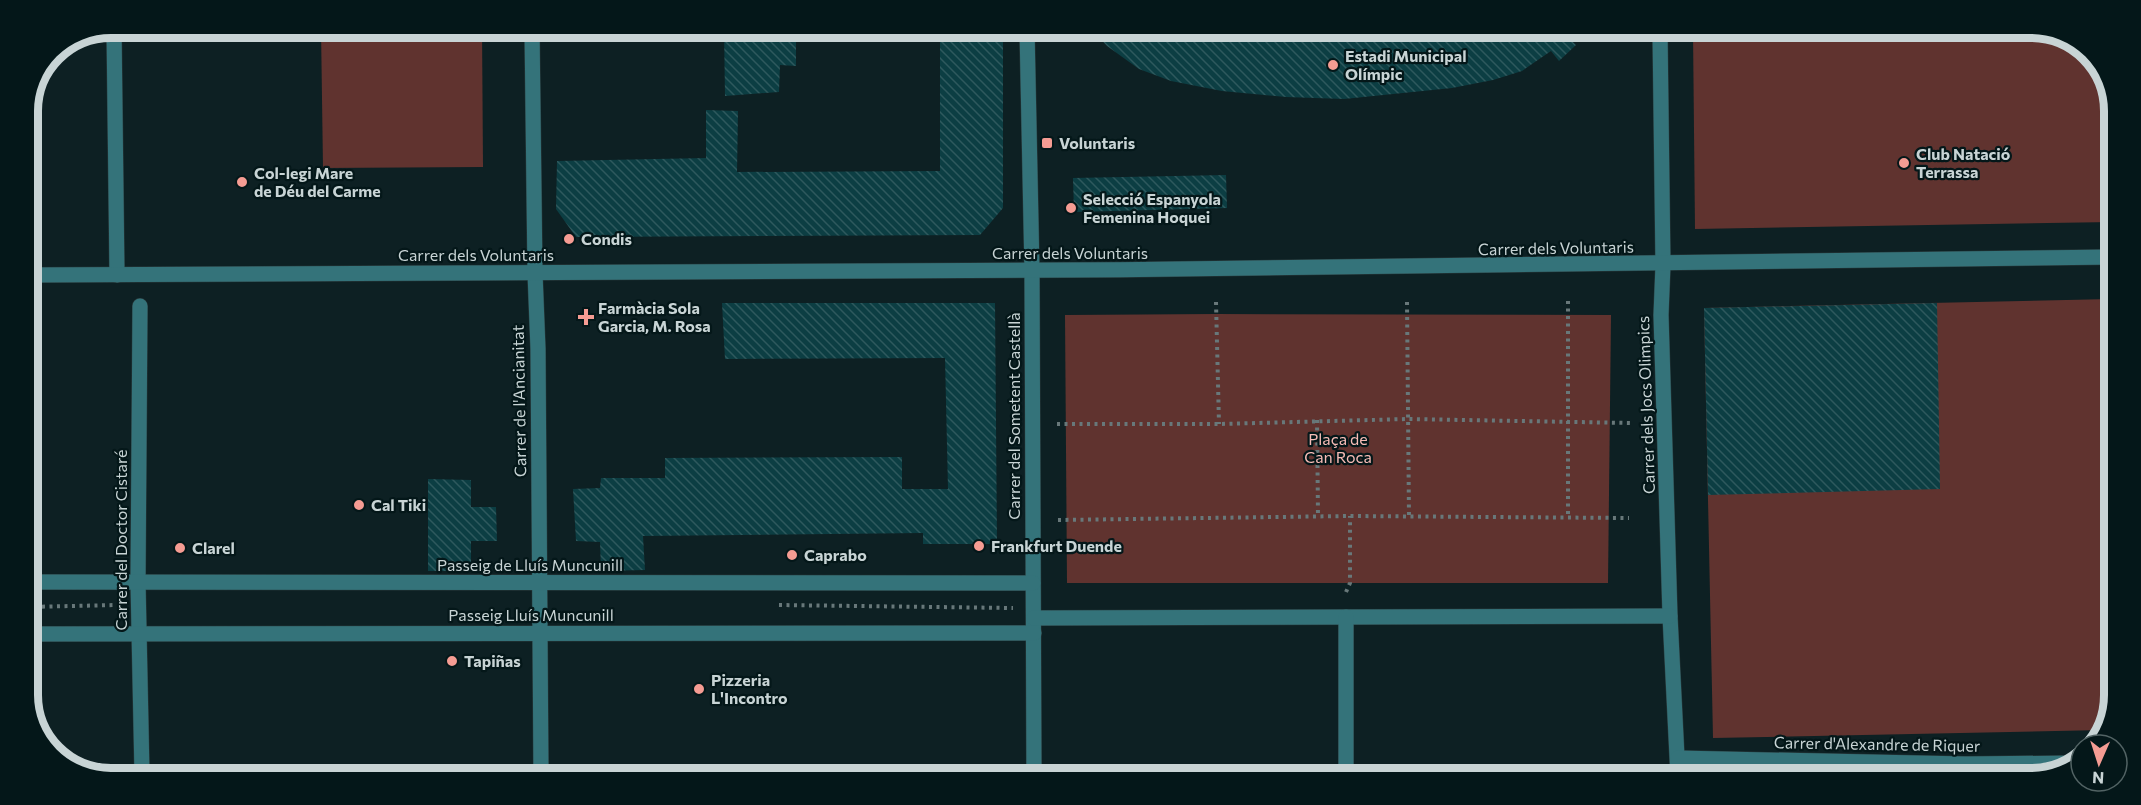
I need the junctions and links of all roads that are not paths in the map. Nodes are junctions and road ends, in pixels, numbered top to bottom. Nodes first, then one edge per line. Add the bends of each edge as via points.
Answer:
1 (114, 37) edge
2 (532, 37) edge
3 (1027, 37) edge
4 (1660, 37) edge
5 (2103, 257) edge
6 (1663, 265) junction
7 (1032, 271) junction
8 (535, 273) junction
9 (37, 275) edge
10 (117, 275) junction
11 (140, 306) dead end
12 (38, 582) edge
13 (138, 582) junction
14 (539, 583) junction
15 (1033, 583) junction
16 (1346, 616) junction
17 (1670, 616) junction
18 (1034, 626) junction
19 (540, 633) junction
20 (38, 634) edge
21 (140, 634) junction
22 (1678, 758) junction
23 (142, 768) edge
24 (541, 768) edge
25 (1034, 768) edge
26 (1346, 768) edge
27 (1678, 768) edge
28 (1941, 768) edge

1 - 10 street
2 - 8 street, Carrer de l'Ancianitat
3 - 7 street, Carrer del Sometent Castellà
4 - 6 street, Carrer dels Jocs Olimpics
5 - 6 street, Carrer dels Voluntaris
6 - 7 street, Carrer dels Voluntaris
6 - 17 street, Carrer dels Jocs Olimpics
7 - 8 street, Carrer dels Voluntaris
7 - 15 street, Carrer del Sometent Castellà
8 - 10 street, Carrer dels Voluntaris
8 - 14 street, Carrer de l'Ancianitat
9 - 10 street, Carrer dels Voluntaris
11 - 13 street, Carrer del Doctor Cistaré
12 - 13 street, Passeig de Lluís Muncunill
13 - 14 street, Passeig de Lluís Muncunill
13 - 21 street, Carrer del Doctor Cistaré
14 - 15 street, Passeig de Lluís Muncunill
14 - 19 street, Carrer de l'Ancianitat
15 - 18 street, Carrer del Sometent Castellà
16 - 17 street
16 - 18 street
16 - 26 street
17 - 22 street, Carrer dels Jocs Olimpics
18 - 19 street, Passeig Lluís Muncunill
18 - 25 street, Carrer del Sometent Castellà
19 - 21 street, Passeig Lluís Muncunill
19 - 24 street, Carrer de l'Ancianitat
20 - 21 street, Passeig Lluís Muncunill
21 - 23 street, Carrer del Doctor Cistaré
22 - 27 street, Carrer dels Jocs Olimpics
22 - 28 street, Carrer d'Alexandre de Riquer

